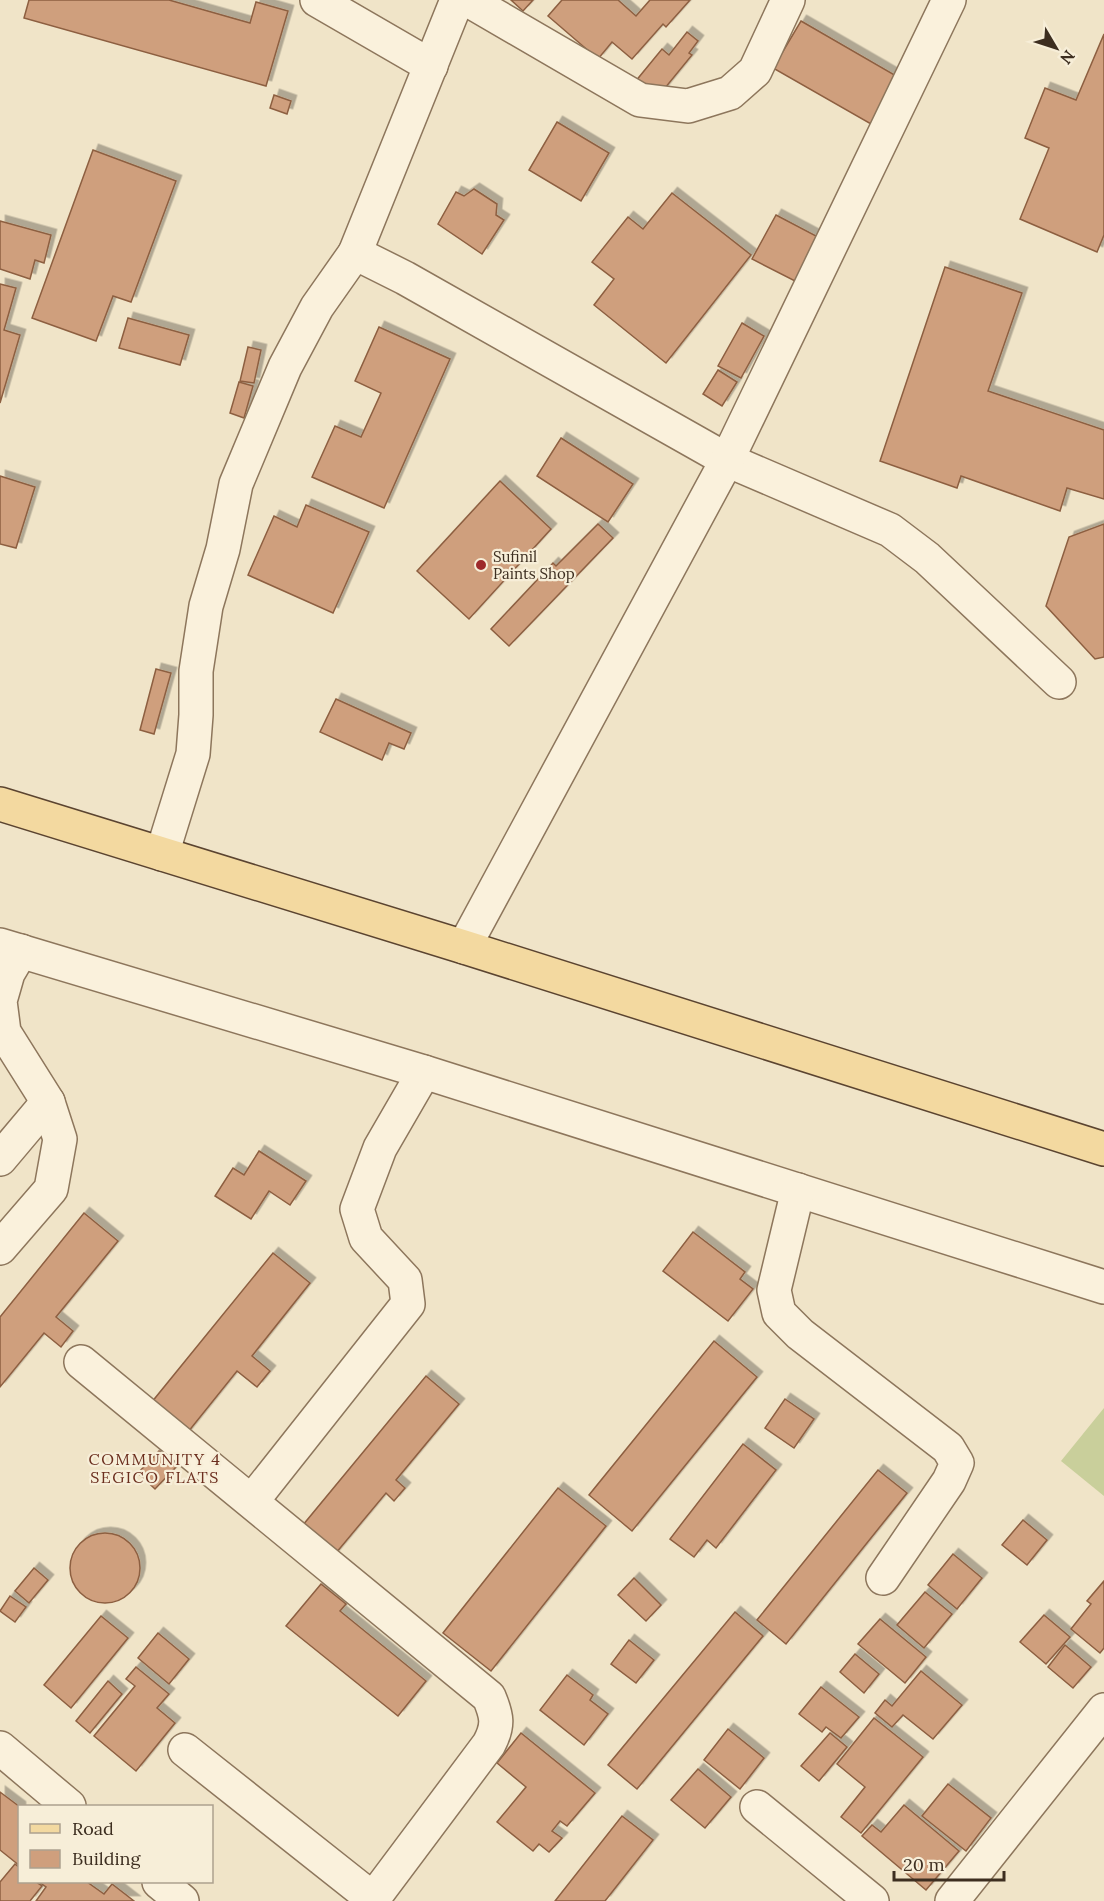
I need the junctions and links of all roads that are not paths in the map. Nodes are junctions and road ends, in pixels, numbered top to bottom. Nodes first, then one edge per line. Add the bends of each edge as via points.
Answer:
1 (317, 0) edge
2 (457, 0) edge
3 (468, 0) edge
4 (788, 0) edge
5 (949, 0) edge
6 (431, 66) junction
7 (355, 253) junction
8 (728, 460) junction
9 (1059, 682) dead end
10 (0, 804) edge
11 (162, 854) junction
12 (464, 947) junction
13 (10, 948) edge
14 (424, 1072) junction
15 (48, 1102) junction
16 (1104, 1149) edge
17 (0, 1159) edge
18 (798, 1190) junction
19 (0, 1248) edge
20 (1104, 1287) edge
21 (81, 1362) dead end
22 (252, 1501) junction
23 (883, 1578) dead end
24 (1104, 1710) edge
25 (0, 1748) edge
26 (185, 1750) dead end
27 (68, 1805) edge
28 (757, 1808) dead end
29 (161, 1883) edge
30 (372, 1900) edge
31 (182, 1901) edge
32 (872, 1901) edge
33 (952, 1901) edge

1 - 6 street
2 - 6 street
3 - 4 street via 640,100 688,106 730,93 755,71
5 - 8 street
6 - 7 street
7 - 8 street
7 - 11 street via 317,307 285,367 236,484 206,606 196,671 193,754
8 - 9 street via 890,530 927,558
8 - 12 street
10 - 11 main road
11 - 12 main road
12 - 16 main road
13 - 14 street
13 - 15 street via 0,1001 4,1032
14 - 18 street
14 - 22 street via 380,1148 357,1209 366,1238 405,1280 408,1304
15 - 17 street
15 - 19 street via 60,1139 51,1189
18 - 20 street
18 - 23 street via 774,1290 779,1313 800,1334 948,1448 957,1463 949,1481
21 - 22 street
22 - 30 street via 489,1697 495,1711 497,1730 489,1744
24 - 33 street
25 - 27 street
26 - 30 street
28 - 32 street
29 - 31 street

